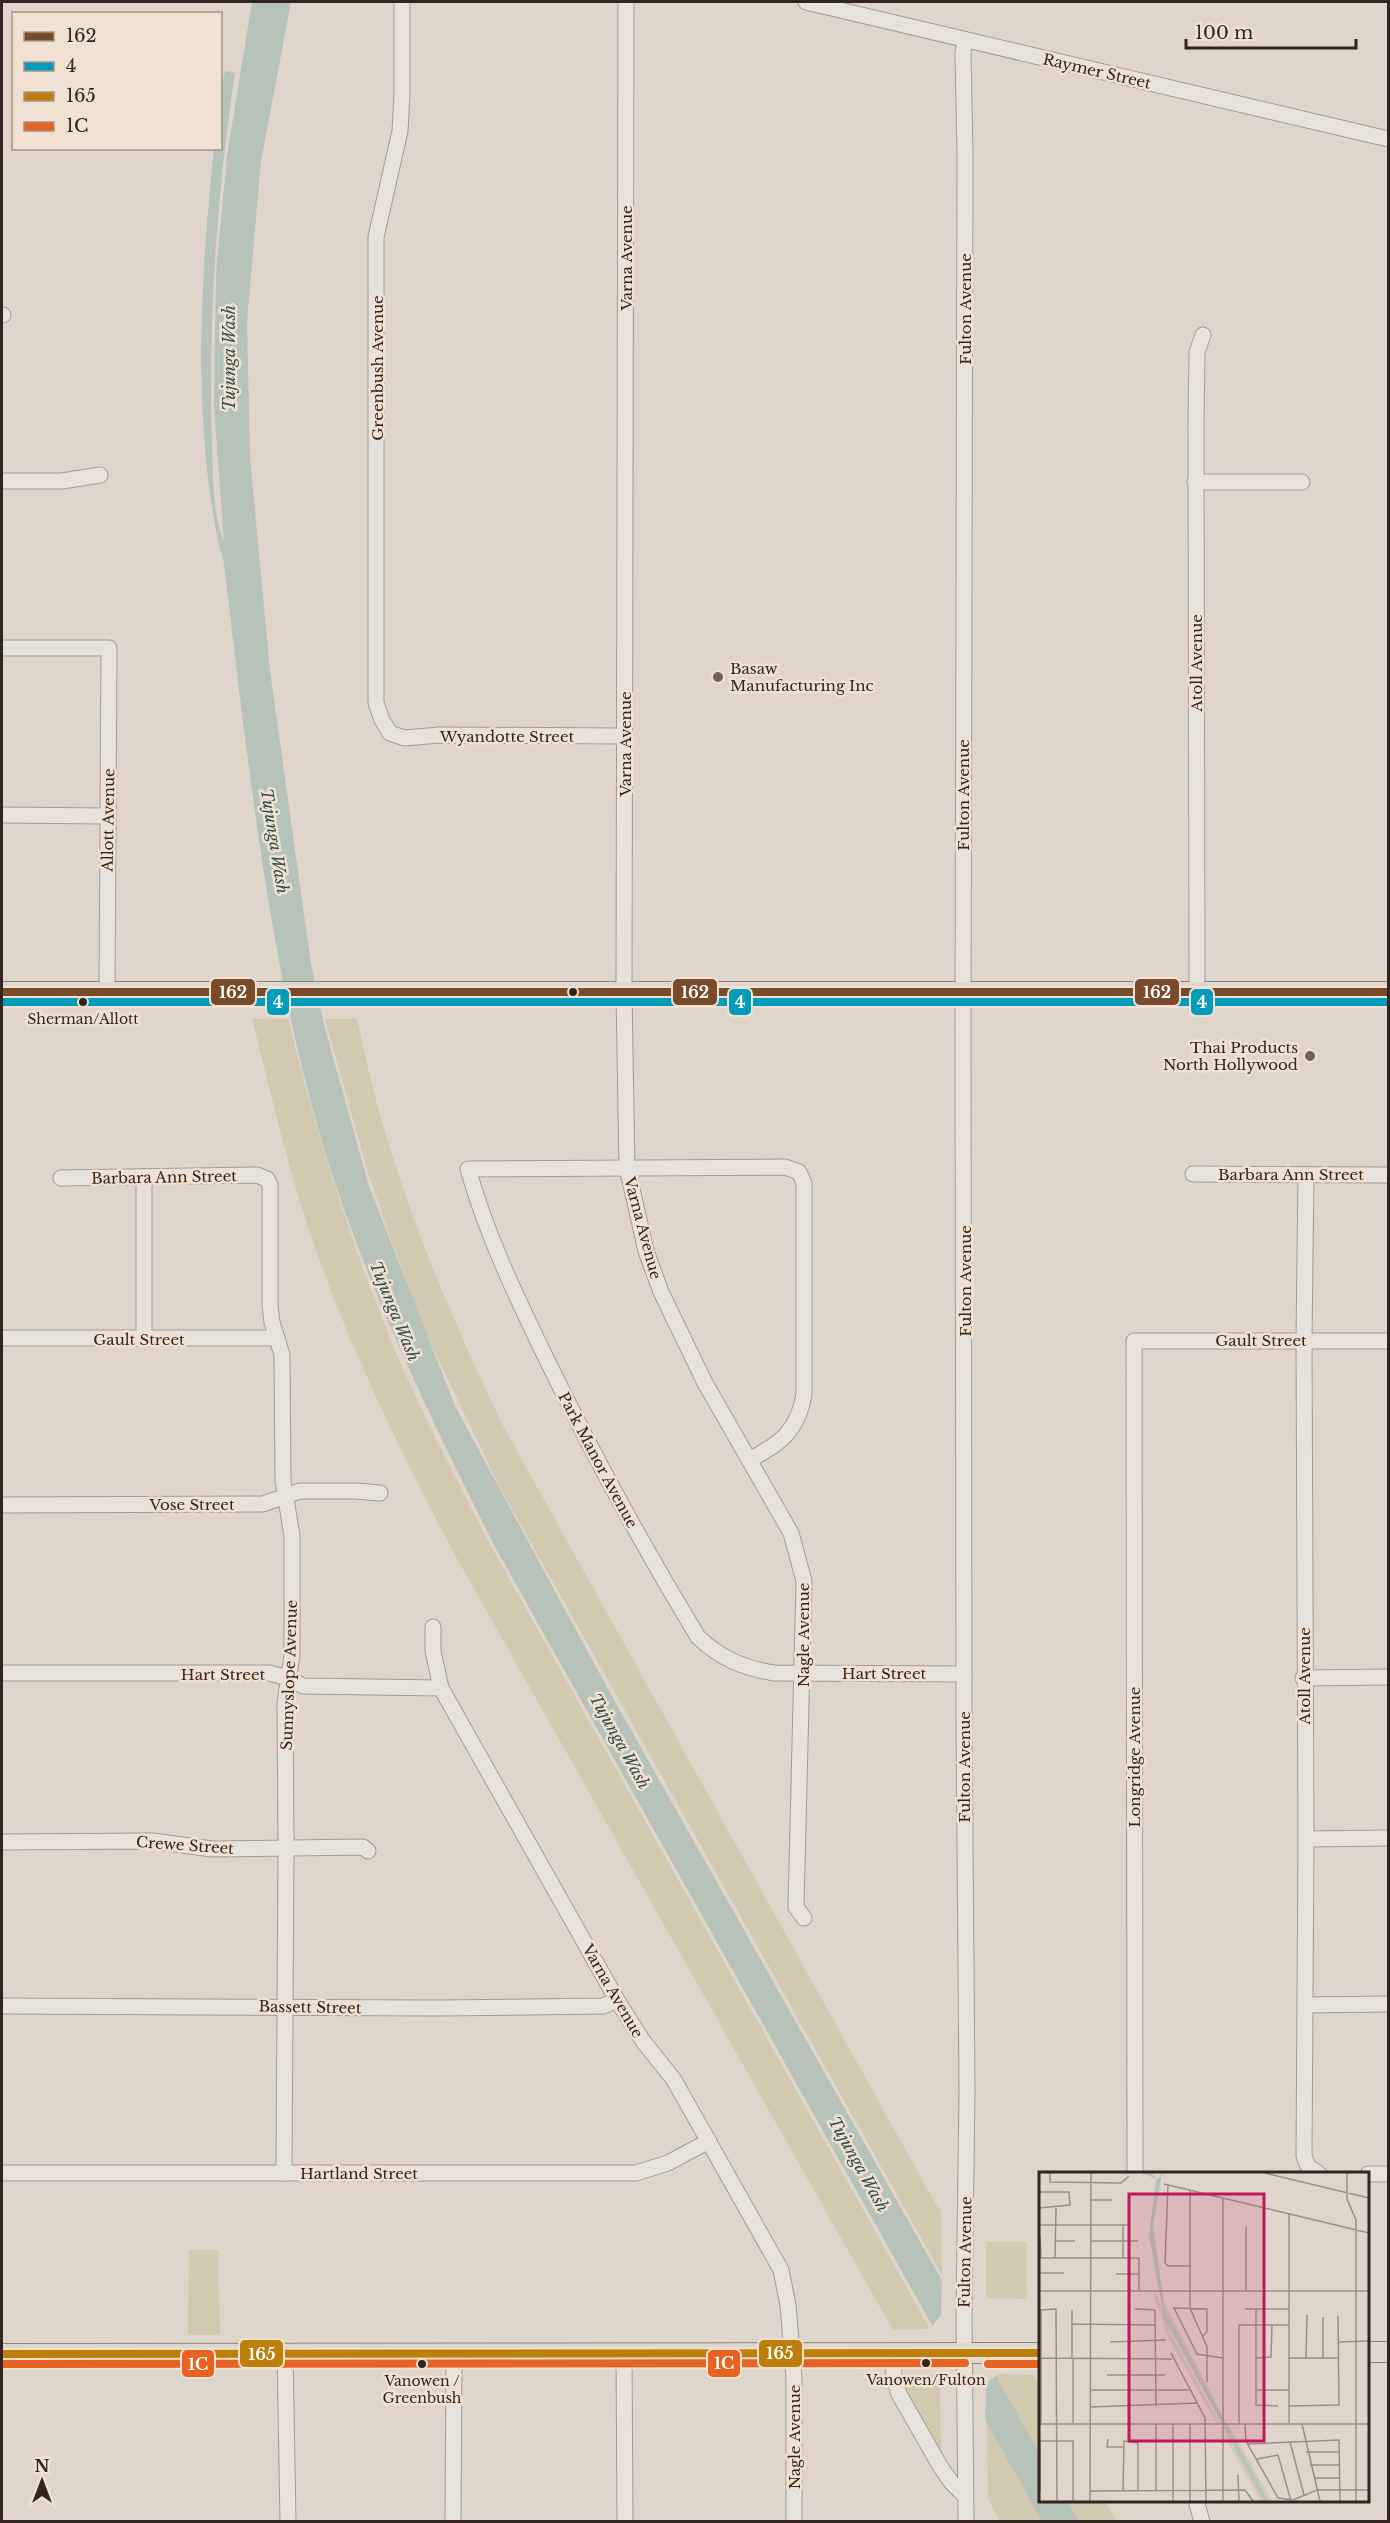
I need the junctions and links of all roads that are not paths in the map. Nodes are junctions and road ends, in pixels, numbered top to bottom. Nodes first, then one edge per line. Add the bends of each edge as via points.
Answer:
1 (402, 2) edge
2 (626, 2) edge
3 (806, 2) edge
4 (965, 40) junction
5 (1389, 139) edge
6 (1203, 334) dead end
7 (100, 475) dead end
8 (2, 481) edge
9 (1196, 482) junction
10 (1302, 482) dead end
11 (2, 648) edge
12 (390, 733) joint
13 (625, 736) junction
14 (2, 815) edge
15 (108, 816) junction
16 (2, 992) edge
17 (107, 992) junction
18 (963, 992) junction
19 (1197, 992) junction
20 (1389, 992) edge
21 (624, 993) junction
22 (627, 1167) junction
23 (1193, 1174) dead end
24 (1306, 1175) junction
25 (1389, 1175) edge
26 (61, 1178) dead end
27 (144, 1178) junction
28 (267, 1179) joint
29 (2, 1338) edge
30 (277, 1338) junction
31 (144, 1339) junction
32 (1304, 1340) junction
33 (1134, 1341) joint
34 (1389, 1341) edge
35 (749, 1460) junction
36 (380, 1493) dead end
37 (285, 1496) junction
38 (2, 1504) edge
39 (433, 1627) dead end
40 (2, 1673) edge
41 (803, 1673) junction
42 (964, 1674) junction
43 (1389, 1677) edge
44 (288, 1678) junction
45 (1303, 1678) junction
46 (441, 1688) junction
47 (1389, 1838) edge
48 (1306, 1839) junction
49 (2, 1842) edge
50 (286, 1847) junction
51 (368, 1851) dead end
52 (804, 1918) dead end
53 (617, 2000) junction
54 (1389, 2004) edge
55 (1305, 2005) junction
56 (2, 2006) edge
57 (286, 2007) junction
58 (709, 2141) junction
59 (1135, 2172) edge
60 (1316, 2172) edge
61 (2, 2173) edge
62 (284, 2173) junction
63 (1369, 2174) edge
64 (1389, 2174) edge
65 (1369, 2352) edge
66 (1389, 2352) edge
67 (454, 2353) junction
68 (624, 2353) junction
69 (792, 2353) junction
70 (894, 2353) junction
71 (965, 2353) junction
72 (1039, 2353) edge
73 (2, 2354) edge
74 (285, 2354) junction
75 (965, 2496) junction
76 (1197, 2502) edge
77 (288, 2522) edge
78 (453, 2522) edge
79 (625, 2522) edge
80 (794, 2522) edge
81 (966, 2522) edge
82 (1202, 2522) edge

1 - 12 street, Greenbush Avenue via 400,130 376,237 376,703
2 - 13 street, Varna Avenue
3 - 4 street, Raymer Street
4 - 5 street, Raymer Street
4 - 18 street, Fulton Avenue
6 - 9 street, Atoll Avenue via 1197,352
7 - 8 street via 62,481
9 - 10 street
9 - 19 street, Atoll Avenue
11 - 15 street, Allott Avenue via 109,648
12 - 13 street, Wyandotte Street via 404,738
13 - 21 street, Varna Avenue
14 - 15 street
15 - 17 street, Allott Avenue
16 - 17 main road
17 - 21 main road
18 - 19 main road
18 - 21 main road
18 - 42 street, Fulton Avenue
19 - 20 main road
21 - 22 street, Varna Avenue
22 - 35 street, Varna Avenue via 646,1251 661,1292 705,1383
22 - 35 street via 785,1167 799,1172 804,1183 801,1411 783,1439
22 - 41 street, Park Manor Avenue via 468,1169 515,1295 574,1418 698,1637 712,1651 749,1669
23 - 24 street, Barbara Ann Street
24 - 25 street, Barbara Ann Street
24 - 32 street, Atoll Avenue
26 - 27 street, Barbara Ann Street
27 - 28 street, Barbara Ann Street via 257,1175
27 - 31 street
28 - 30 street, Sunnyslope Avenue via 270,1305
29 - 31 street, Gault Street
30 - 31 street, Gault Street
30 - 37 street, Sunnyslope Avenue via 283,1361
32 - 33 street, Gault Street
32 - 34 street, Gault Street
32 - 45 street, Atoll Avenue
33 - 59 street, Longridge Avenue
35 - 41 street, Nagle Avenue via 791,1533 799,1560 804,1581
36 - 37 street, Vose Street via 300,1491
37 - 38 street, Vose Street via 263,1503
37 - 44 street, Sunnyslope Avenue via 292,1536 292,1655
39 - 46 street, Varna Avenue via 433,1651
40 - 44 street, Hart Street via 269,1673
41 - 42 street, Hart Street
41 - 52 street, Nagle Avenue via 796,1907
42 - 71 street, Fulton Avenue
43 - 45 street
44 - 46 street, Hart Street via 303,1686
44 - 50 street, Sunnyslope Avenue
45 - 48 street, Atoll Avenue
46 - 53 street, Varna Avenue
47 - 48 street
48 - 55 street, Atoll Avenue
49 - 50 street, Crewe Street via 153,1841 212,1849
50 - 51 street, Crewe Street via 363,1847
50 - 57 street, Sunnyslope Avenue
53 - 57 street, Bassett Street via 603,2006
53 - 58 street, Varna Avenue via 643,2041 675,2080
54 - 55 street
55 - 60 street, Atoll Avenue via 1304,2156
56 - 57 street, Bassett Street
57 - 62 street, Sunnyslope Avenue
58 - 62 street, Hartland Street via 668,2163 636,2173
58 - 69 street, Varna Avenue via 781,2270
61 - 62 street, Hartland Street
63 - 64 street
65 - 66 main road
67 - 68 main road
67 - 74 main road
67 - 78 street
68 - 69 main road
68 - 79 street
69 - 70 main road
69 - 80 street, Nagle Avenue
70 - 71 main road
70 - 75 street via 894,2378 899,2394 940,2466
71 - 72 main road
71 - 75 street, Fulton Avenue
73 - 74 main road
74 - 77 street
75 - 81 street, Fulton Avenue
76 - 82 street

